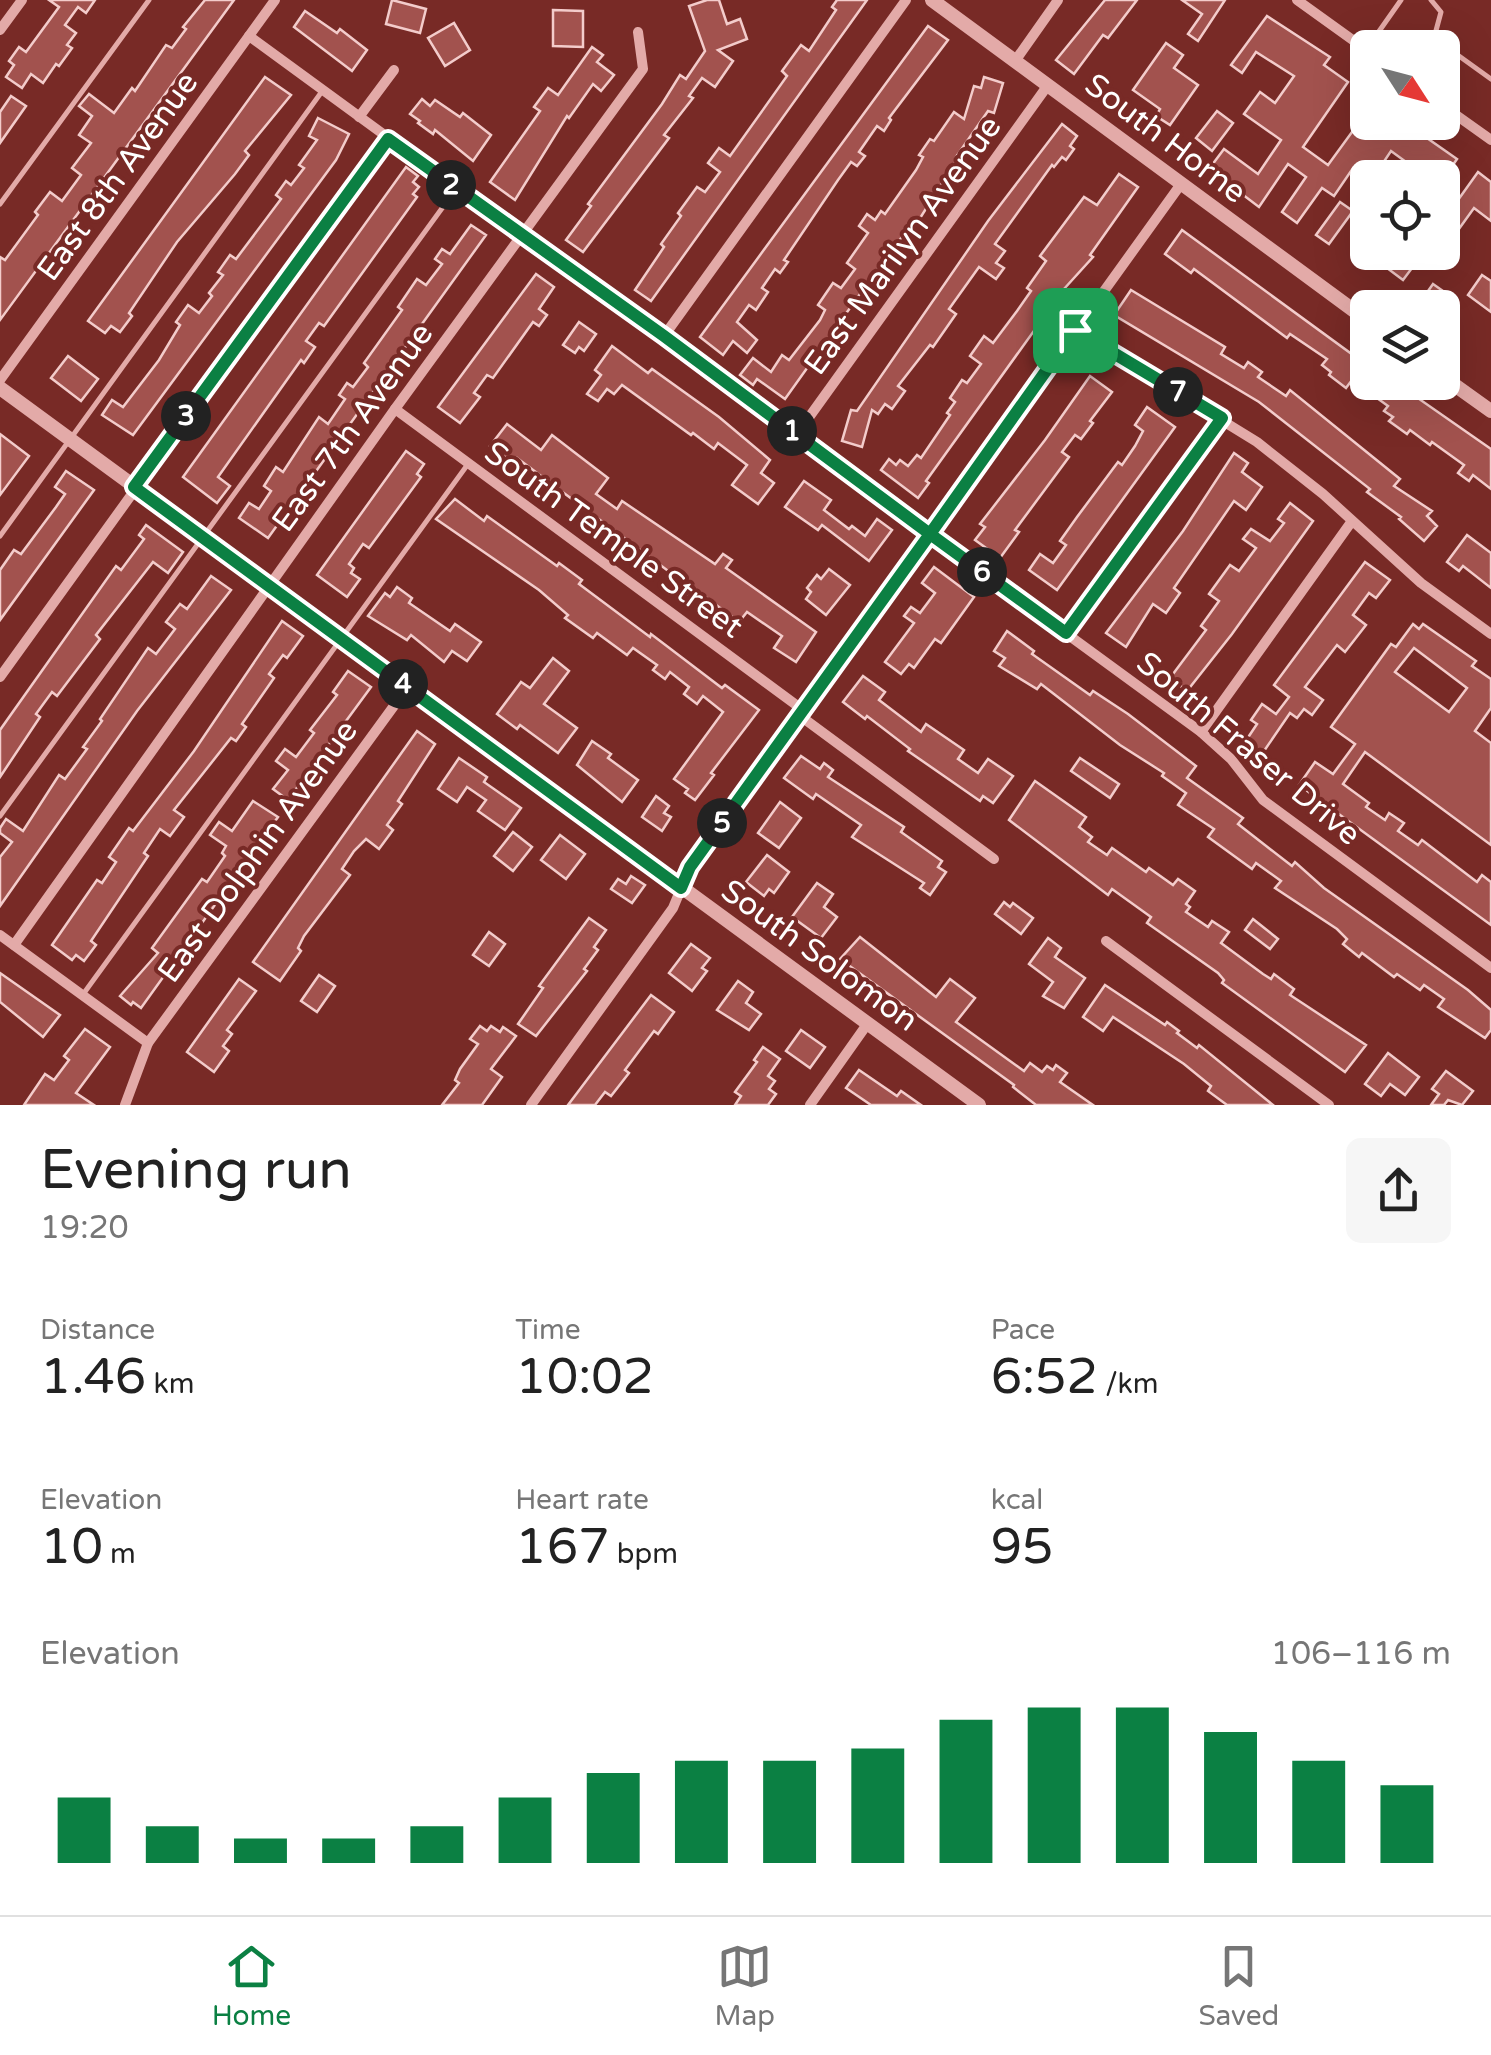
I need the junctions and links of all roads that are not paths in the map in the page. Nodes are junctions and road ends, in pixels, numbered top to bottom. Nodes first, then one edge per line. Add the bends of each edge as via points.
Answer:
1 (22, 0) edge
2 (149, 0) edge
3 (274, 0) edge
4 (906, 0) edge
5 (932, 0) edge
6 (1058, 0) edge
7 (1297, 0) edge
8 (1401, 0) edge
9 (1431, 0) edge
10 (0, 30) edge
11 (1381, 30) edge
12 (638, 32) dead end
13 (249, 36) junction
14 (1350, 38) edge
15 (1016, 60) junction
16 (394, 70) dead end
17 (1491, 79) edge
18 (1048, 85) junction
19 (322, 90) junction
20 (359, 118) junction
21 (1460, 118) edge
22 (388, 139) junction
23 (1491, 140) edge
24 (1181, 184) junction
25 (456, 189) junction
26 (0, 204) edge
27 (522, 236) junction
28 (1350, 308) edge
29 (1075, 330) junction
30 (664, 336) junction
31 (0, 380) edge
32 (1460, 387) edge
33 (0, 388) edge
34 (1489, 405) edge
35 (396, 409) junction
36 (1222, 418) junction
37 (797, 434) junction
38 (70, 440) junction
39 (469, 463) junction
40 (134, 487) junction
41 (1352, 521) junction
42 (930, 534) junction
43 (0, 536) edge
44 (203, 537) junction
45 (270, 585) junction
46 (1066, 633) junction
47 (1491, 634) edge
48 (341, 637) junction
49 (0, 677) edge
50 (407, 688) junction
51 (801, 713) junction
52 (1201, 732) junction
53 (0, 816) edge
54 (994, 859) dead end
55 (681, 888) junction
56 (0, 935) edge
57 (1106, 942) dead end
58 (14, 945) junction
59 (1491, 968) edge
60 (83, 996) junction
61 (868, 1023) junction
62 (148, 1043) junction
63 (125, 1105) edge
64 (531, 1105) edge
65 (810, 1105) edge
66 (979, 1105) edge
67 (1328, 1105) edge

1 - 10 street
2 - 26 lane
3 - 13 street, East 8th Avenue
4 - 30 street
5 - 15 street, South Horne
6 - 15 street
7 - 14 street
8 - 11 lane
9 - 17 lane via 1441,12 1434,38
12 - 27 street, East 7th Avenue via 643,69
13 - 19 street, South Fraser Drive
13 - 31 street, East 8th Avenue
15 - 18 street, South Horne
16 - 20 street
18 - 24 street, South Horne
18 - 37 street, East Marilyn Avenue
19 - 20 street, South Fraser Drive
19 - 38 lane
20 - 22 street, South Fraser Drive
21 - 23 street
22 - 25 street, South Fraser Drive
22 - 40 street
24 - 28 street, South Horne
24 - 29 street
25 - 27 street, South Fraser Drive
25 - 44 lane
27 - 30 street, South Fraser Drive
27 - 35 street, East 7th Avenue
29 - 36 street
29 - 42 street
30 - 37 street, South Fraser Drive
32 - 34 street
33 - 38 street, South Solomon
35 - 39 street, South Temple Street
35 - 45 street, East 7th Avenue
36 - 41 street
36 - 46 street
37 - 42 street, South Fraser Drive
38 - 40 street, South Solomon
38 - 43 lane
39 - 48 lane
39 - 51 street, South Temple Street
40 - 44 street, South Solomon
40 - 49 street
41 - 47 street
41 - 52 street
42 - 46 street, South Fraser Drive
42 - 51 street
44 - 45 street, South Solomon
44 - 53 lane
45 - 48 street, South Solomon
45 - 58 street, East 7th Avenue
46 - 52 street, South Fraser Drive
48 - 50 street, South Solomon
48 - 60 lane
50 - 55 street, South Solomon
50 - 62 street, East Dolphin Avenue
51 - 54 street, South Temple Street
51 - 55 street
52 - 59 street, South Fraser Drive via 1263,800
55 - 61 street, South Solomon
55 - 64 street
56 - 58 street
57 - 67 street
58 - 60 street
60 - 62 street
61 - 65 street
61 - 66 street, South Solomon
62 - 63 street, East Dolphin Avenue

